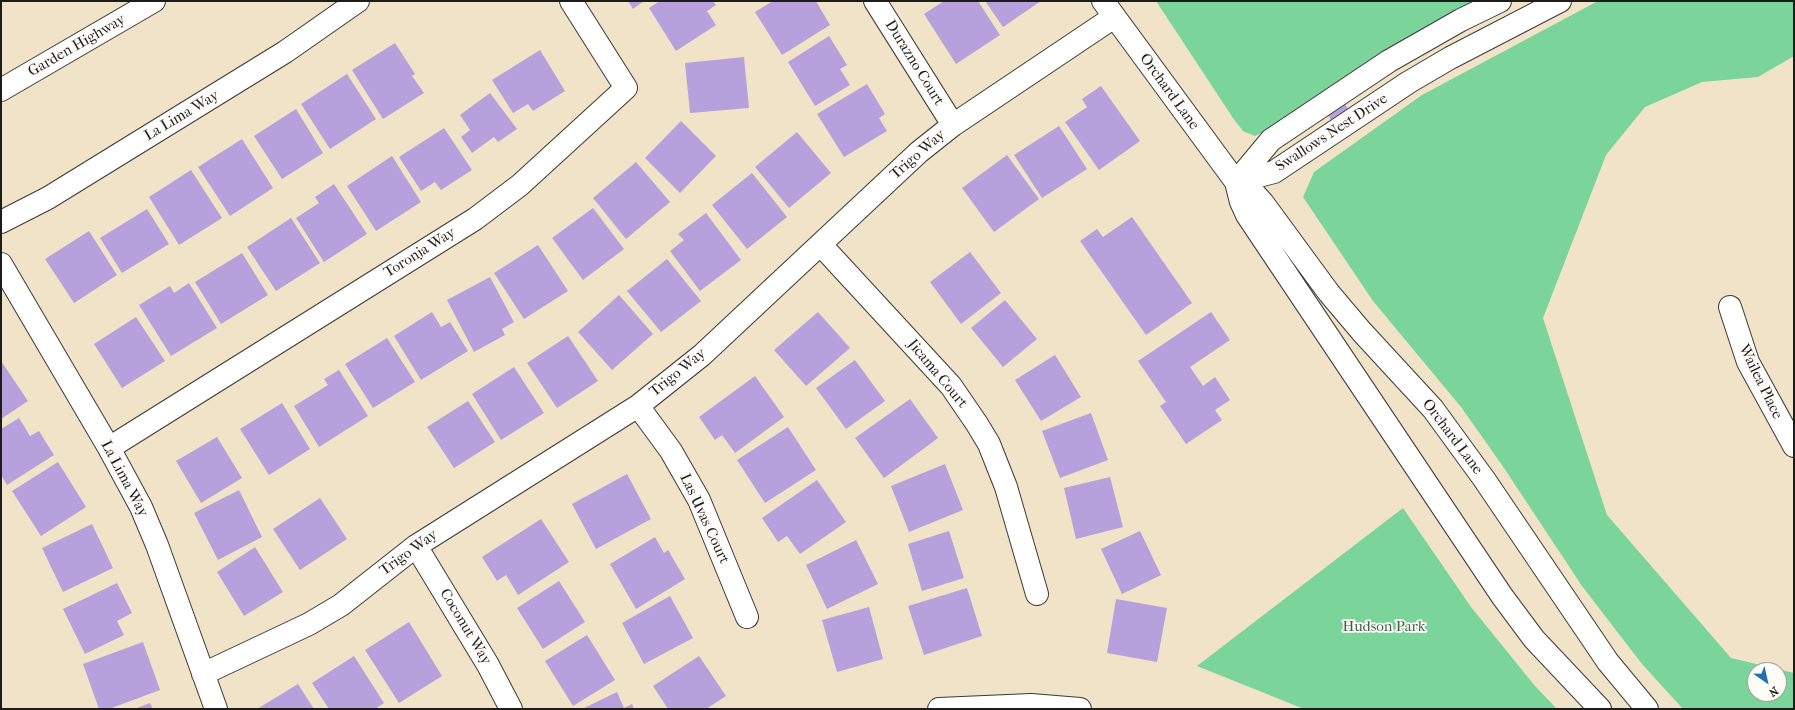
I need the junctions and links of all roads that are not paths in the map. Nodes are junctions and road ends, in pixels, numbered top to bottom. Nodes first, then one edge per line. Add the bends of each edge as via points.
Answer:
1 (154, 1) edge
2 (358, 1) edge
3 (571, 1) edge
4 (875, 1) edge
5 (1500, 1) edge
6 (1560, 1) edge
7 (1108, 9) edge
8 (1, 90) edge
9 (953, 126) junction
10 (1236, 182) junction
11 (1, 222) edge
12 (821, 245) junction
13 (1, 264) edge
14 (1730, 307) dead end
15 (638, 406) junction
16 (1791, 436) edge
17 (109, 448) junction
18 (416, 546) junction
19 (1037, 594) dead end
20 (747, 617) dead end
21 (203, 674) junction
22 (216, 709) edge
23 (511, 709) edge
24 (939, 709) edge
25 (1080, 709) edge
26 (1600, 709) edge
27 (1647, 709) edge

1 - 8 street, Garden Highway
2 - 11 street, La Lima Way via 285,52 48,198
3 - 17 street, Toronja Way via 626,88 520,185 475,219
4 - 9 street, Durazno Court
5 - 10 street, Swallows Nest Drive via 1460,20 1388,61 1271,140
6 - 10 street, Swallows Nest Drive via 1409,82 1274,172
7 - 9 street, Trigo Way
7 - 10 street, Orchard Lane
9 - 12 street, Trigo Way via 919,152
10 - 26 street, Orchard Lane via 1247,215 1502,596 1534,639
10 - 27 street, Orchard Lane via 1254,193 1263,203 1329,293 1433,409 1484,478 1608,662
12 - 15 street, Trigo Way via 702,355
12 - 19 street, Jicama Court via 951,386 977,424 1006,487
13 - 17 street, La Lima Way
14 - 16 street, Wailea Place via 1748,362
15 - 18 street, Trigo Way
15 - 20 street, Las Uvas Court via 671,451 699,500
17 - 21 street, La Lima Way via 149,526
18 - 21 street, Trigo Way via 341,605 309,624
18 - 23 street, Coconut Way via 488,665
21 - 22 street, La Lima Way
24 - 25 street via 1031,705

